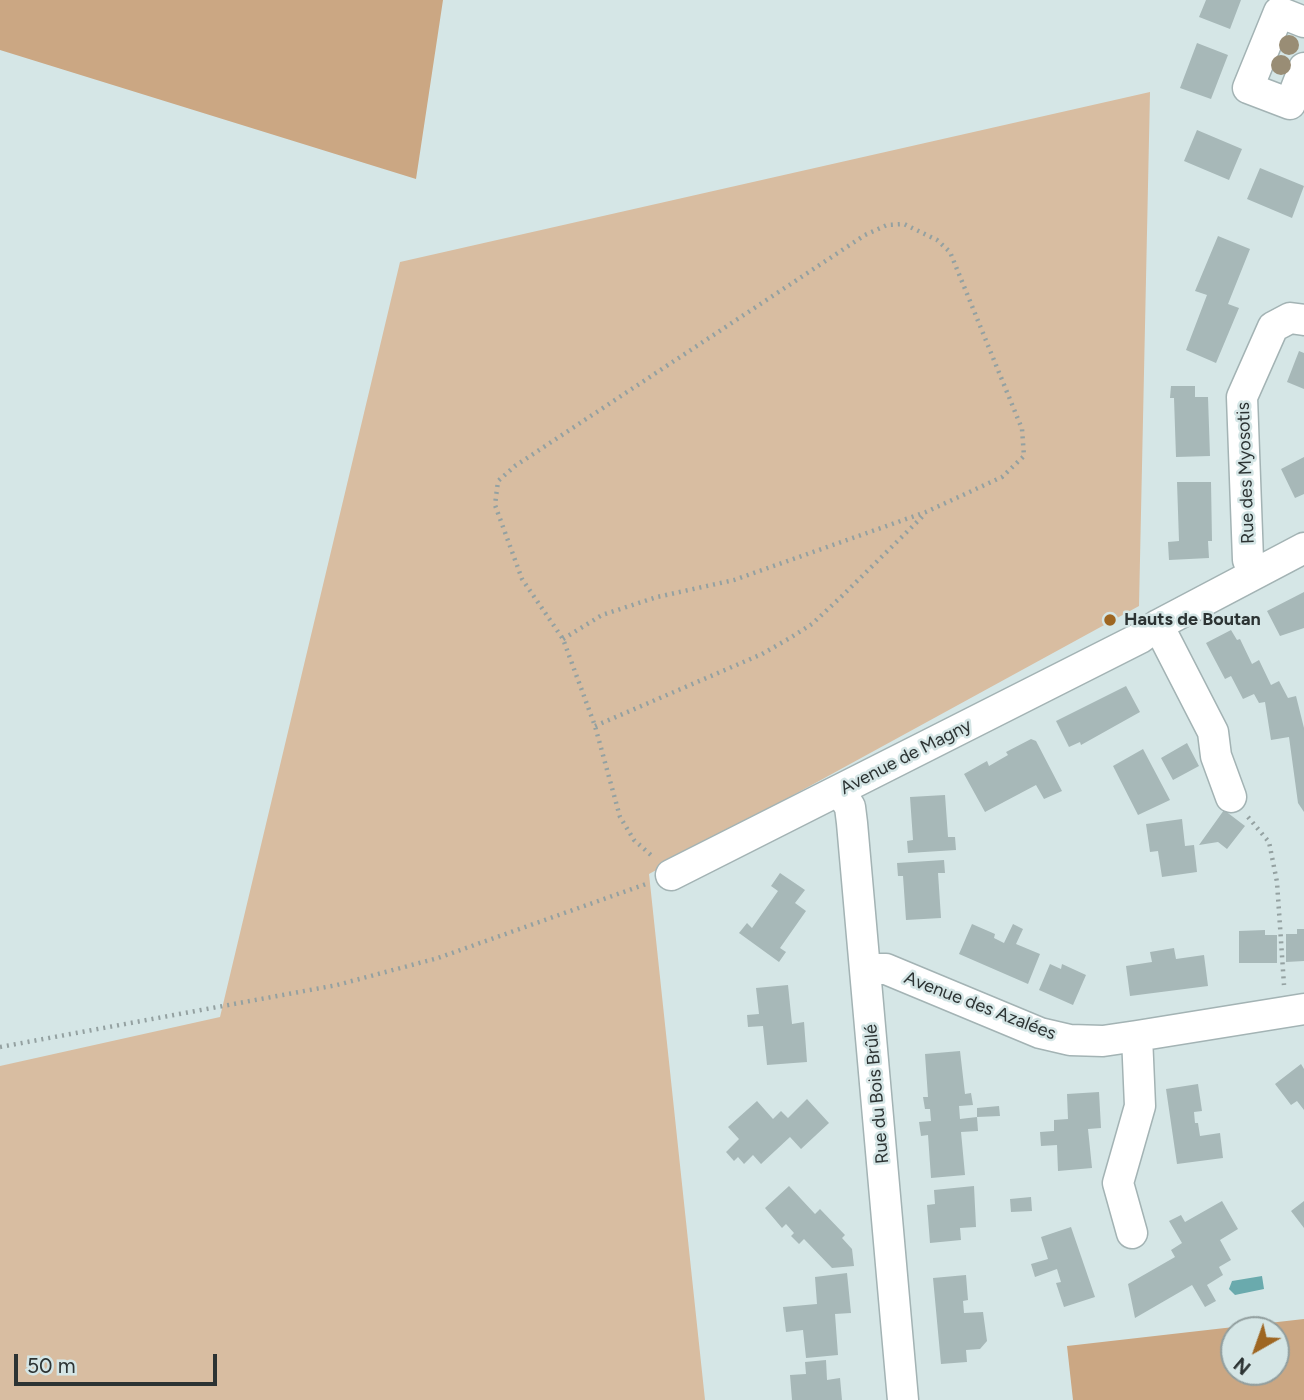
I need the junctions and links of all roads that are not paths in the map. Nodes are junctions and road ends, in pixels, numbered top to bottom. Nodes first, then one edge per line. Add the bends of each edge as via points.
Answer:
1 (1304, 22) edge
2 (1304, 68) edge
3 (1304, 320) edge
4 (1304, 548) edge
5 (1254, 573) junction
6 (1149, 632) junction
7 (840, 791) junction
8 (1231, 797) road end
9 (671, 875) road end
10 (866, 969) junction
11 (1295, 1010) edge
12 (1137, 1036) junction
13 (1132, 1234) dead end
14 (902, 1400) edge

1 - 2 street via 1279,12 1248,88 1290,104
3 - 5 street, Rue des Myosotis via 1290,318 1273,327 1242,397 1248,560
4 - 5 street, Avenue de Magny
5 - 6 street, Avenue de Magny
6 - 7 street, Avenue de Magny
6 - 8 street via 1195,741 1216,756
7 - 9 street, Avenue de Magny
7 - 10 street, Rue du Bois Brûlé via 850,807
10 - 12 street, Avenue des Azalées via 886,969 1040,1033 1102,1041
10 - 14 street, Rue du Bois Brûlé
11 - 12 street, Avenue des Azalées
12 - 13 street via 1140,1106 1118,1175

